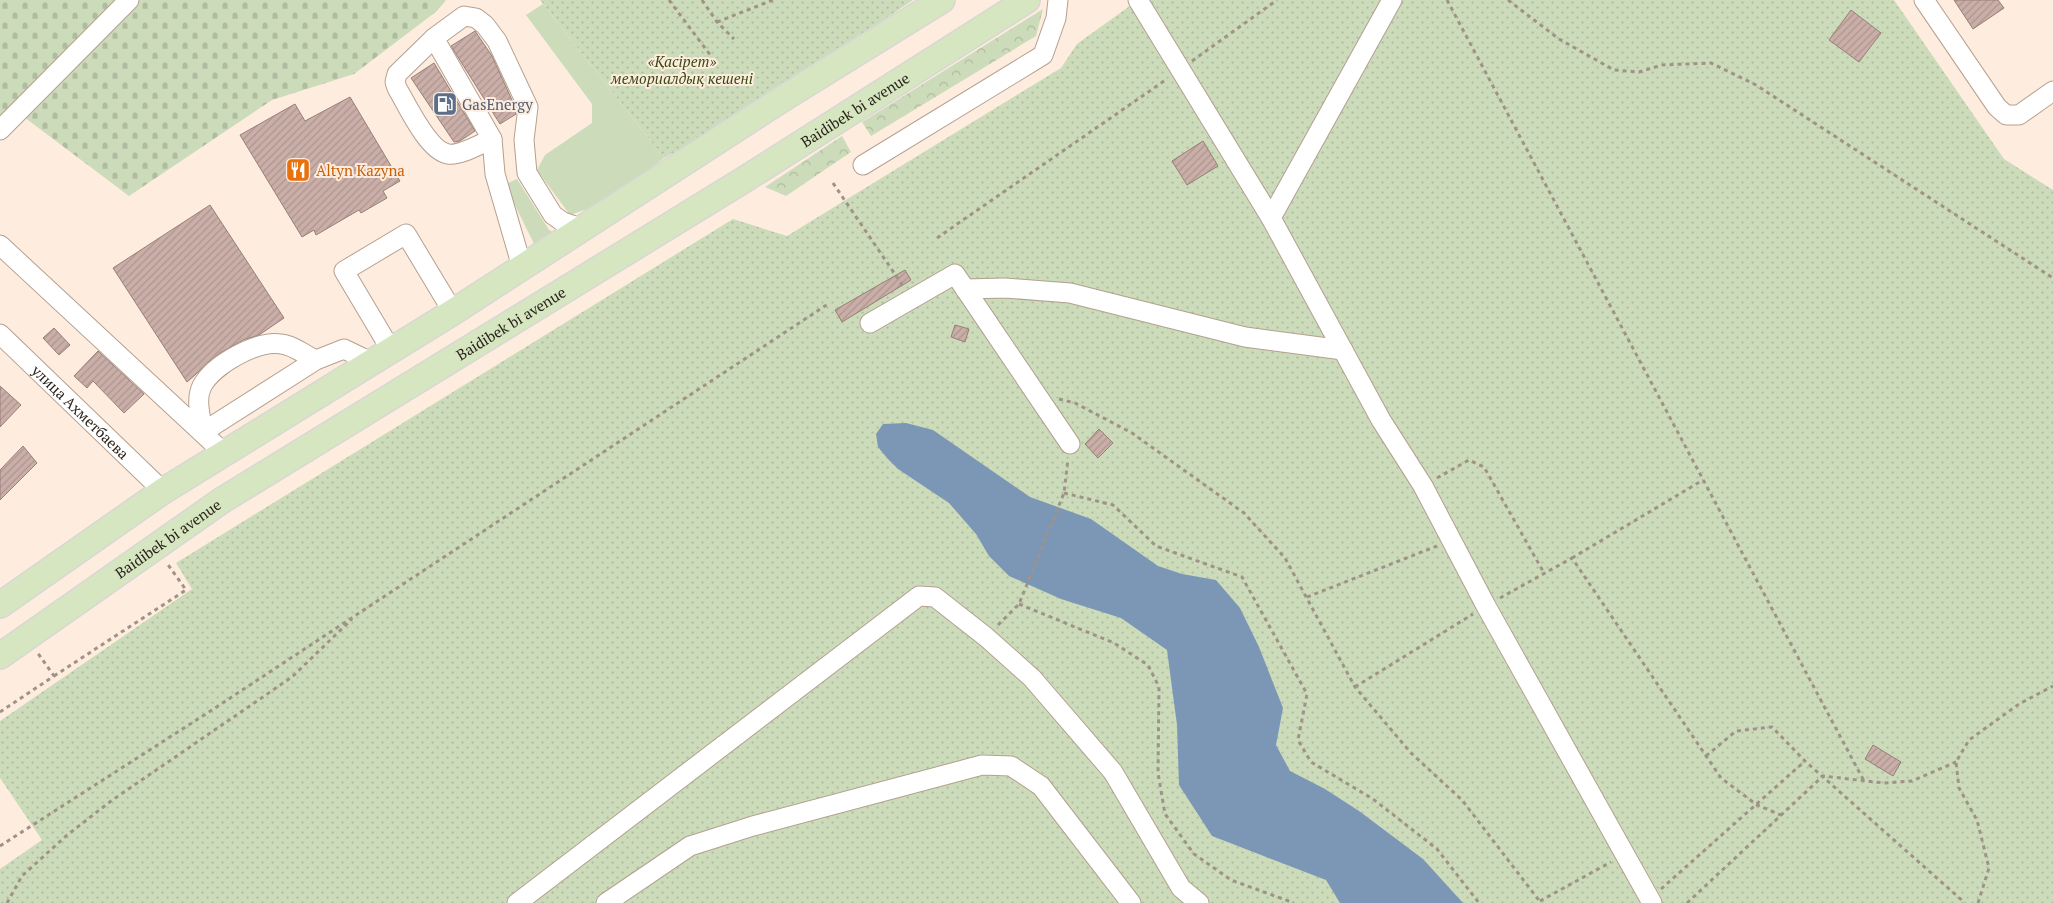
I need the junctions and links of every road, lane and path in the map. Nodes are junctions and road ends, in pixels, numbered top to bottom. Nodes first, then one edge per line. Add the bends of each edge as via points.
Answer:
1 (129, 0) edge
2 (669, 0) edge
3 (702, 0) edge
4 (773, 0) edge
5 (942, 0) edge
6 (1027, 0) edge
7 (1058, 0) edge
8 (1138, 0) edge
9 (1277, 0) edge
10 (1392, 0) edge
11 (1447, 0) edge
12 (1508, 0) edge
13 (1924, 0) edge
14 (717, 22) junction
15 (434, 38) junction
16 (734, 39) dead end
17 (711, 56) dead end
18 (1180, 69) junction
19 (2053, 92) edge
20 (0, 130) edge
21 (492, 139) junction
22 (864, 165) dead end
23 (833, 183) dead end
24 (1270, 218) junction
25 (583, 229) junction
26 (937, 238) dead end
27 (0, 245) edge
28 (522, 267) junction
29 (893, 272) dead end
30 (2053, 278) edge
31 (965, 289) junction
32 (828, 304) dead end
33 (453, 312) junction
34 (870, 323) dead end
35 (0, 334) edge
36 (1343, 350) junction
37 (381, 356) junction
38 (316, 360) junction
39 (1034, 392) junction
40 (203, 432) junction
41 (1070, 444) joint
42 (224, 453) junction
43 (1703, 480) junction
44 (1423, 486) junction
45 (163, 491) junction
46 (1064, 494) junction
47 (1451, 540) junction
48 (155, 547) junction
49 (1572, 558) junction
50 (1544, 573) junction
51 (1307, 597) junction
52 (1019, 604) junction
53 (0, 605) edge
54 (1486, 606) junction
55 (358, 613) junction
56 (28, 637) junction
57 (986, 637) junction
58 (0, 656) edge
59 (54, 676) junction
60 (2053, 686) edge
61 (1355, 687) junction
62 (0, 712) edge
63 (1706, 756) junction
64 (1805, 762) junction
65 (1956, 762) junction
66 (1823, 776) junction
67 (1864, 781) junction
68 (1757, 804) junction
69 (1781, 815) junction
70 (0, 846) edge
71 (1625, 854) junction
72 (1651, 901) edge
73 (1540, 902) edge
74 (8, 903) edge
75 (516, 903) edge
76 (606, 903) edge
77 (1131, 903) edge
78 (1200, 903) edge
79 (1294, 903) edge
80 (1479, 903) edge
81 (1687, 903) edge
82 (1965, 903) edge
83 (1978, 903) edge

1 - 20 street
2 - 17 path
3 - 14 path
4 - 14 path
5 - 25 main road
6 - 48 main road, Baidibek bi avenue via 734,186 221,501
7 - 22 street via 1056,18 1043,55
8 - 18 street
9 - 18 path
10 - 24 street
11 - 43 path
12 - 30 path via 1559,39 1614,70 1639,72 1662,65 1711,63 1756,85
13 - 19 street via 1997,107 2006,115 2019,115
14 - 16 path
15 - 21 street
15 - 21 street via 397,74 395,82 417,123 434,147 450,155
15 - 25 street via 464,16 476,18 485,25 497,41 528,107 524,140 527,173 554,215
18 - 24 street
18 - 26 path
21 - 28 street via 495,174
23 - 29 path
24 - 36 street
25 - 28 main road
27 - 40 street
28 - 33 main road
31 - 34 street via 955,274
31 - 36 street via 1005,288 1070,293 1245,337
31 - 39 street
32 - 55 path
33 - 37 main road
33 - 37 street via 406,234 344,271
35 - 45 street, улица Ахметбаева
36 - 44 street via 1381,420
37 - 38 street via 344,349
37 - 42 main road
38 - 40 street
38 - 40 street via 281,344 262,345 237,355 211,373 202,387 198,400
39 - 41 street
39 - 51 path via 1075,403 1132,433 1244,513 1285,558
40 - 42 street
41 - 46 path
42 - 45 main road
43 - 49 path
43 - 67 path
44 - 47 street
44 - 50 path via 1469,460 1484,466
45 - 53 main road
46 - 52 path
46 - 80 path via 1113,505 1156,546 1242,577 1307,694 1298,740 1311,762 1373,799 1437,849
47 - 51 path
47 - 54 street
48 - 56 main road, Baidibek bi avenue
48 - 59 path via 186,590
49 - 50 path
49 - 63 path
50 - 54 path
51 - 61 path
52 - 57 path
52 - 79 path via 1114,643 1148,665 1159,687 1158,773 1165,814 1194,854 1230,880
54 - 61 path
54 - 71 street
55 - 70 path
55 - 74 path via 292,676 111,801 66,836 22,876
56 - 58 main road, Baidibek bi avenue
56 - 59 path
57 - 75 street via 936,597 919,596
57 - 78 street via 1032,678 1113,772 1181,888
59 - 62 path
60 - 65 path via 2019,704 1970,740
61 - 73 path via 1411,753 1462,800
63 - 64 path via 1736,731 1772,727
63 - 68 path via 1720,778
64 - 66 path
64 - 68 path
65 - 67 path via 1912,780
65 - 83 path via 1959,788 1977,820 1989,868
66 - 67 path
66 - 69 path
66 - 82 path
68 - 69 path
68 - 72 path
69 - 81 path
71 - 72 street
71 - 73 path
76 - 77 street via 690,846 982,765 1010,766 1041,786

